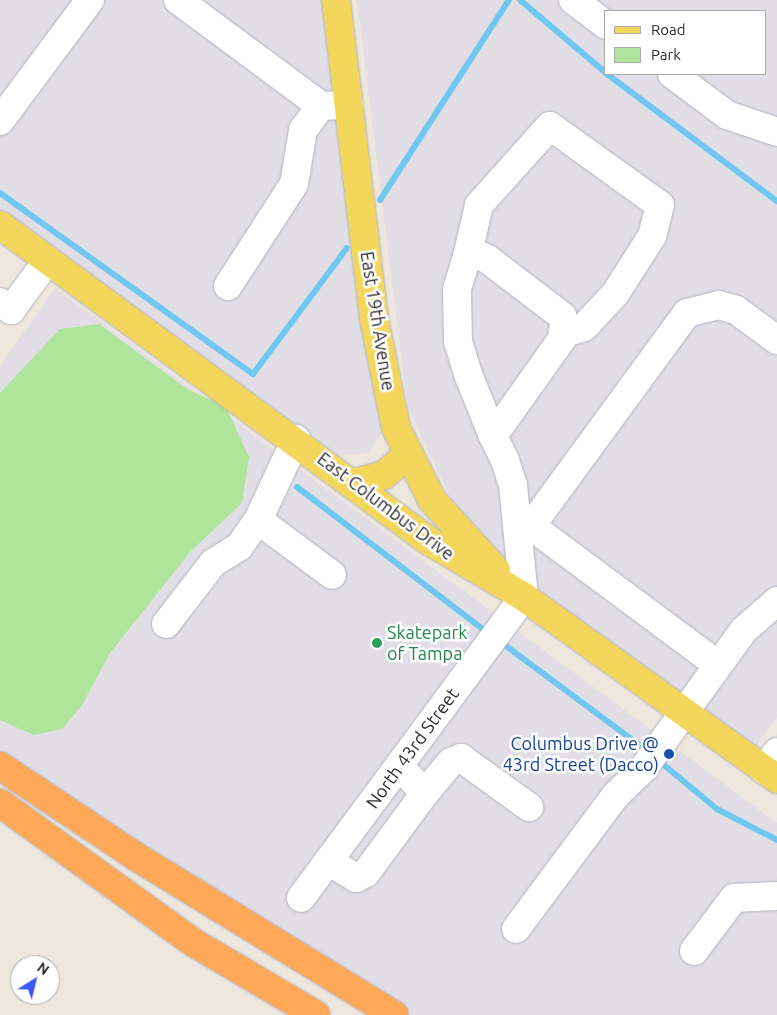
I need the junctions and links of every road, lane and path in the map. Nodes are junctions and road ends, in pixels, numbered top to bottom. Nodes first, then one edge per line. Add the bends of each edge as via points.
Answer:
1 (90, 0) edge
2 (178, 0) edge
3 (336, 0) edge
4 (673, 75) edge
5 (349, 105) junction
6 (320, 106) junction
7 (0, 121) edge
8 (777, 132) edge
9 (0, 225) edge
10 (467, 257) junction
11 (48, 260) junction
12 (228, 286) dead end
13 (4, 313) edge
14 (564, 333) junction
15 (777, 340) edge
16 (493, 436) junction
17 (296, 439) junction
18 (407, 456) junction
19 (354, 483) junction
20 (258, 520) junction
21 (525, 530) junction
22 (332, 575) dead end
23 (524, 597) junction
24 (777, 601) edge
25 (166, 624) dead end
26 (718, 665) junction
27 (685, 713) junction
28 (0, 766) edge
29 (399, 766) junction
30 (773, 767) edge
31 (425, 794) junction
32 (0, 803) edge
33 (529, 807) dead end
34 (328, 861) junction
35 (777, 896) edge
36 (301, 898) dead end
37 (516, 929) dead end
38 (694, 952) dead end
39 (316, 1015) edge
40 (394, 1015) edge

1 - 7 street
2 - 6 street
3 - 5 main road, East 19th Avenue
4 - 8 street via 727,115
5 - 6 street
5 - 18 main road, East 19th Avenue via 374,319 394,419
6 - 12 street via 303,130 294,184
9 - 11 main road, East Columbus Drive
10 - 14 street via 486,258 562,316
10 - 14 street via 479,205 550,126 660,205 638,261 609,302 584,328
10 - 16 street via 457,289 458,342
11 - 13 street
11 - 17 main road, East Columbus Drive
14 - 16 street
15 - 21 street via 736,310 719,305 687,313
16 - 21 street via 513,485
17 - 19 main road, East Columbus Drive
17 - 20 street
18 - 19 main road via 384,475
18 - 23 main road, East 19th Avenue via 432,500 460,534
19 - 23 main road, East Columbus Drive via 429,541
20 - 22 street
20 - 25 street via 238,547 213,563
21 - 23 street
21 - 26 street
23 - 27 main road, East Columbus Drive
23 - 29 street, North 43rd Street
24 - 26 street via 749,624
26 - 27 street
27 - 30 main road, East Columbus Drive
27 - 37 street via 643,769 615,796
28 - 40 highway via 135,856
29 - 31 street
29 - 34 street, North 43rd Street
31 - 33 street via 451,762 462,758
31 - 34 street via 366,873 356,878
32 - 39 highway via 192,941
34 - 36 street, North 43rd Street
35 - 38 street via 734,898

